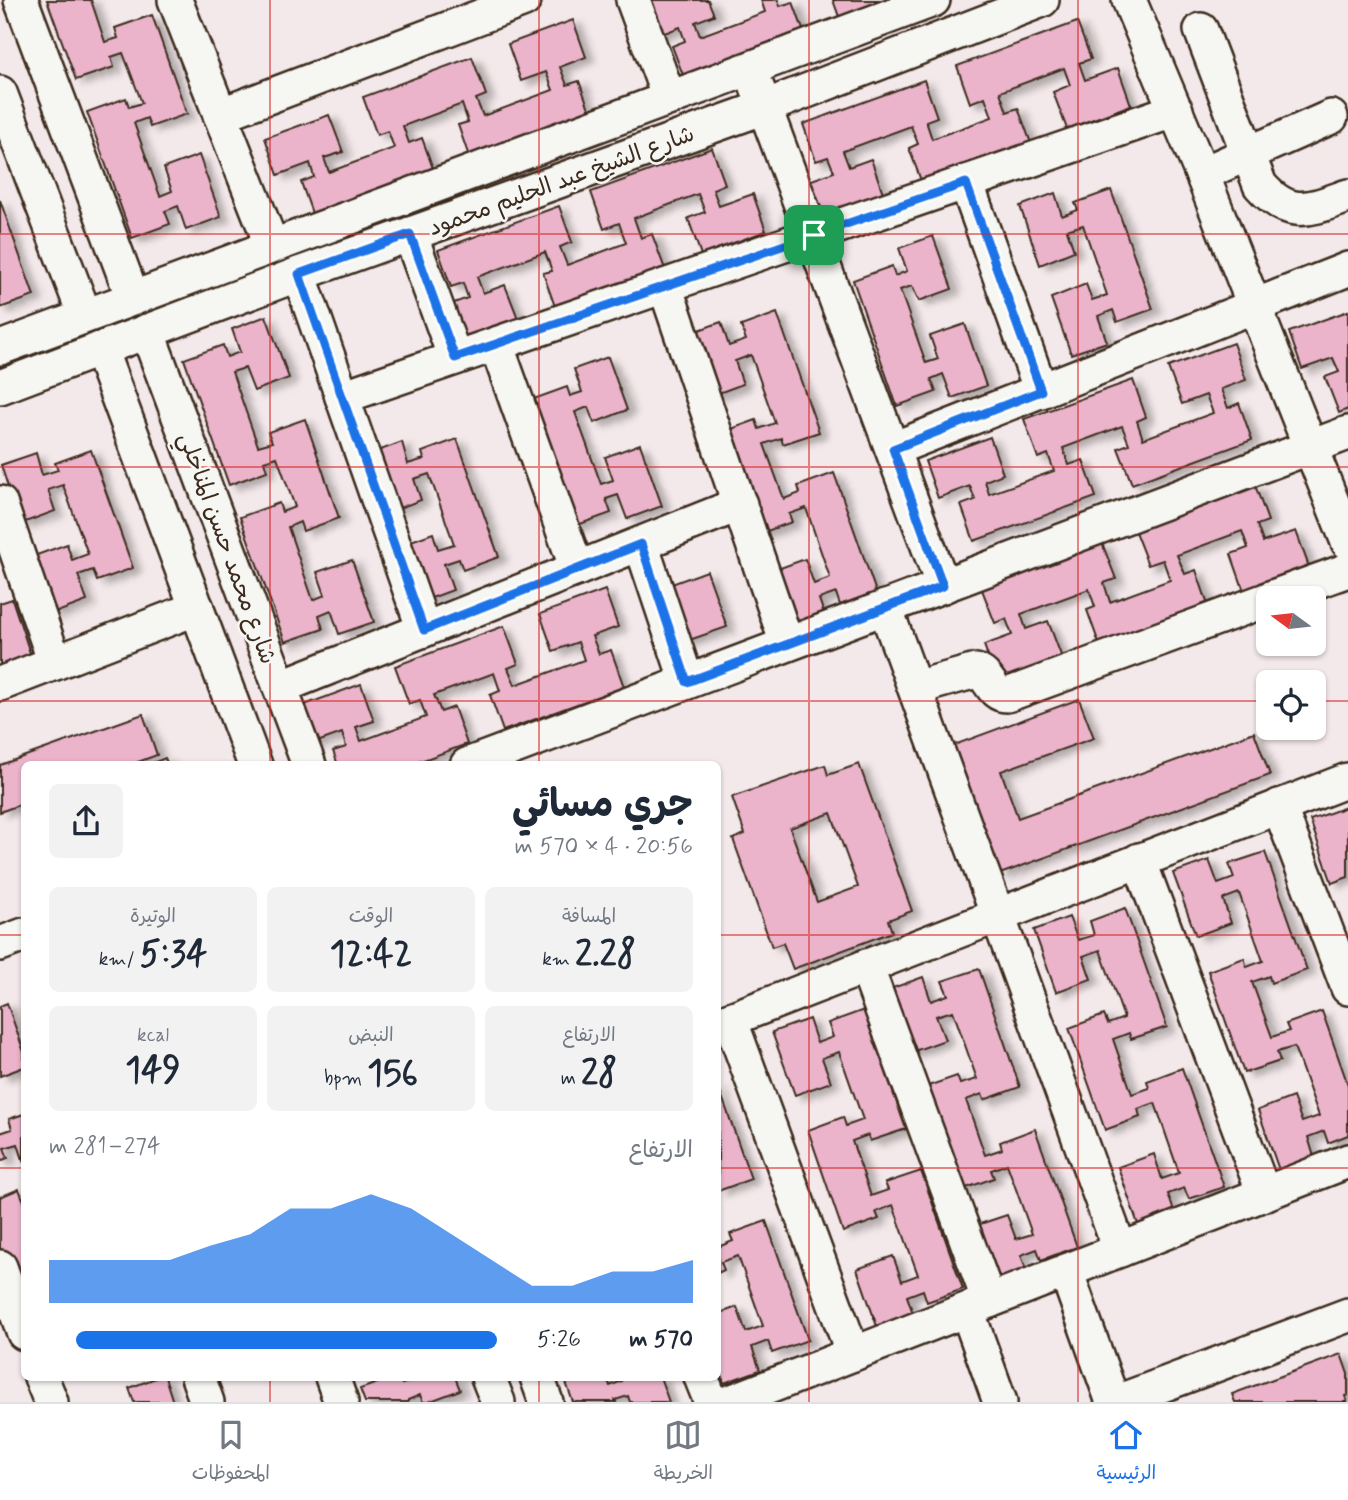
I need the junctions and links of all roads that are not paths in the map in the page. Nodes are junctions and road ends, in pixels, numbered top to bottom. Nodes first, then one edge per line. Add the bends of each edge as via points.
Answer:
1 (21, 0) edge
2 (175, 0) edge
3 (524, 0) edge
4 (633, 0) edge
5 (933, 0) edge
6 (1042, 0) edge
7 (1129, 0) edge
8 (470, 10) edge
9 (1201, 30) dead end
10 (750, 68) junction
11 (0, 93) edge
12 (668, 98) junction
13 (765, 107) junction
14 (1176, 110) junction
15 (220, 115) junction
16 (1331, 117) dead end
17 (1248, 154) junction
18 (1202, 174) junction
19 (966, 183) junction
20 (1348, 196) edge
21 (410, 234) junction
22 (814, 235) junction
23 (272, 246) junction
24 (1348, 269) edge
25 (299, 274) junction
26 (665, 286) junction
27 (133, 298) junction
28 (1255, 306) junction
29 (85, 316) junction
30 (147, 331) junction
31 (496, 344) junction
32 (0, 348) edge
33 (100, 349) junction
34 (455, 358) junction
35 (0, 387) edge
36 (1041, 391) junction
37 (342, 397) junction
38 (1348, 433) edge
39 (1311, 447) junction
40 (893, 449) junction
41 (0, 503) edge
42 (740, 505) junction
43 (1348, 542) edge
44 (641, 544) junction
45 (9, 559) edge
46 (577, 569) junction
47 (1348, 570) edge
48 (943, 586) junction
49 (1305, 586) edge
50 (1256, 604) edge
51 (885, 607) junction
52 (197, 608) junction
53 (424, 630) junction
54 (787, 644) junction
55 (55, 663) junction
56 (687, 682) junction
57 (0, 684) edge
58 (280, 687) junction
59 (915, 688) junction
60 (254, 761) edge
61 (308, 761) edge
62 (478, 761) edge
63 (1348, 780) edge
64 (1279, 806) junction
65 (1139, 860) junction
66 (998, 915) junction
67 (21, 936) edge
68 (0, 944) edge
69 (866, 966) junction
70 (1348, 988) edge
71 (724, 1021) edge
72 (1348, 1161) edge
73 (1264, 1194) junction
74 (1120, 1250) junction
75 (0, 1267) edge
76 (1066, 1271) junction
77 (978, 1305) junction
78 (1348, 1315) edge
79 (21, 1325) edge
80 (853, 1354) junction
81 (43, 1381) edge
82 (199, 1381) edge
83 (333, 1381) edge
84 (490, 1381) edge
85 (538, 1381) edge
86 (703, 1381) edge
87 (51, 1402) edge
88 (207, 1402) edge
89 (341, 1402) edge
90 (498, 1402) edge
91 (546, 1402) edge
92 (711, 1402) edge
93 (730, 1402) edge
94 (1000, 1402) edge
95 (1115, 1402) edge

1 - 27 street
2 - 15 street
3 - 8 street
4 - 12 street
5 - 10 street, شارع الشيخ عبد الحليم محمود
6 - 13 street, شارع الشيخ عبد الحليم محمود
7 - 14 street
8 - 15 street
9 - 17 street
10 - 12 street, شارع الشيخ عبد الحليم محمود
10 - 13 street
11 - 29 street
12 - 23 street, شارع الشيخ عبد الحليم محمود
13 - 21 street, شارع الشيخ عبد الحليم محمود
13 - 22 street
14 - 18 street
14 - 19 street
15 - 23 street
16 - 17 street
17 - 18 street
17 - 20 street via 1260,185 1276,201 1312,209
18 - 28 street
19 - 22 street
19 - 36 street
21 - 25 street, شارع الشيخ عبد الحليم محمود
21 - 34 street
22 - 26 street
22 - 40 street
23 - 27 street, شارع الشيخ عبد الحليم محمود
24 - 28 street
25 - 30 street, شارع الشيخ عبد الحليم محمود
25 - 37 street
26 - 31 street
26 - 42 street
27 - 29 street, شارع الشيخ عبد الحليم محمود
28 - 36 street
28 - 39 street
29 - 32 street, شارع الشيخ عبد الحليم محمود
30 - 33 street, شارع الشيخ عبد الحليم محمود
30 - 58 street, شارع محمد حسن المناخلي
31 - 34 street
31 - 46 street
33 - 35 street, شارع الشيخ عبد الحليم محمود
33 - 52 street
34 - 37 street
36 - 40 street
37 - 53 street
38 - 39 street
39 - 43 street
39 - 48 street
40 - 48 street
41 - 45 street
42 - 44 street
42 - 54 street
44 - 46 street
44 - 56 street
45 - 55 street
46 - 53 street
47 - 49 street
48 - 51 street
50 - 59 street via 1007,695 996,692 984,674 976,671
51 - 54 street
51 - 59 street
52 - 55 street
52 - 60 street
53 - 58 street
54 - 56 street
55 - 57 street
56 - 62 street
58 - 61 street, شارع محمد حسن المناخلي
59 - 66 street
63 - 64 street
64 - 65 street
64 - 70 street
65 - 66 street
65 - 73 street
66 - 69 street
66 - 74 street
67 - 68 street
69 - 71 street
69 - 77 street
71 - 80 street
72 - 73 street
73 - 74 street
74 - 76 street
75 - 79 street
76 - 77 street
76 - 95 street
77 - 80 street
77 - 94 street
78 - 95 street
80 - 93 street
81 - 87 street
82 - 88 street
83 - 89 street
84 - 90 street
85 - 91 street
86 - 92 street

